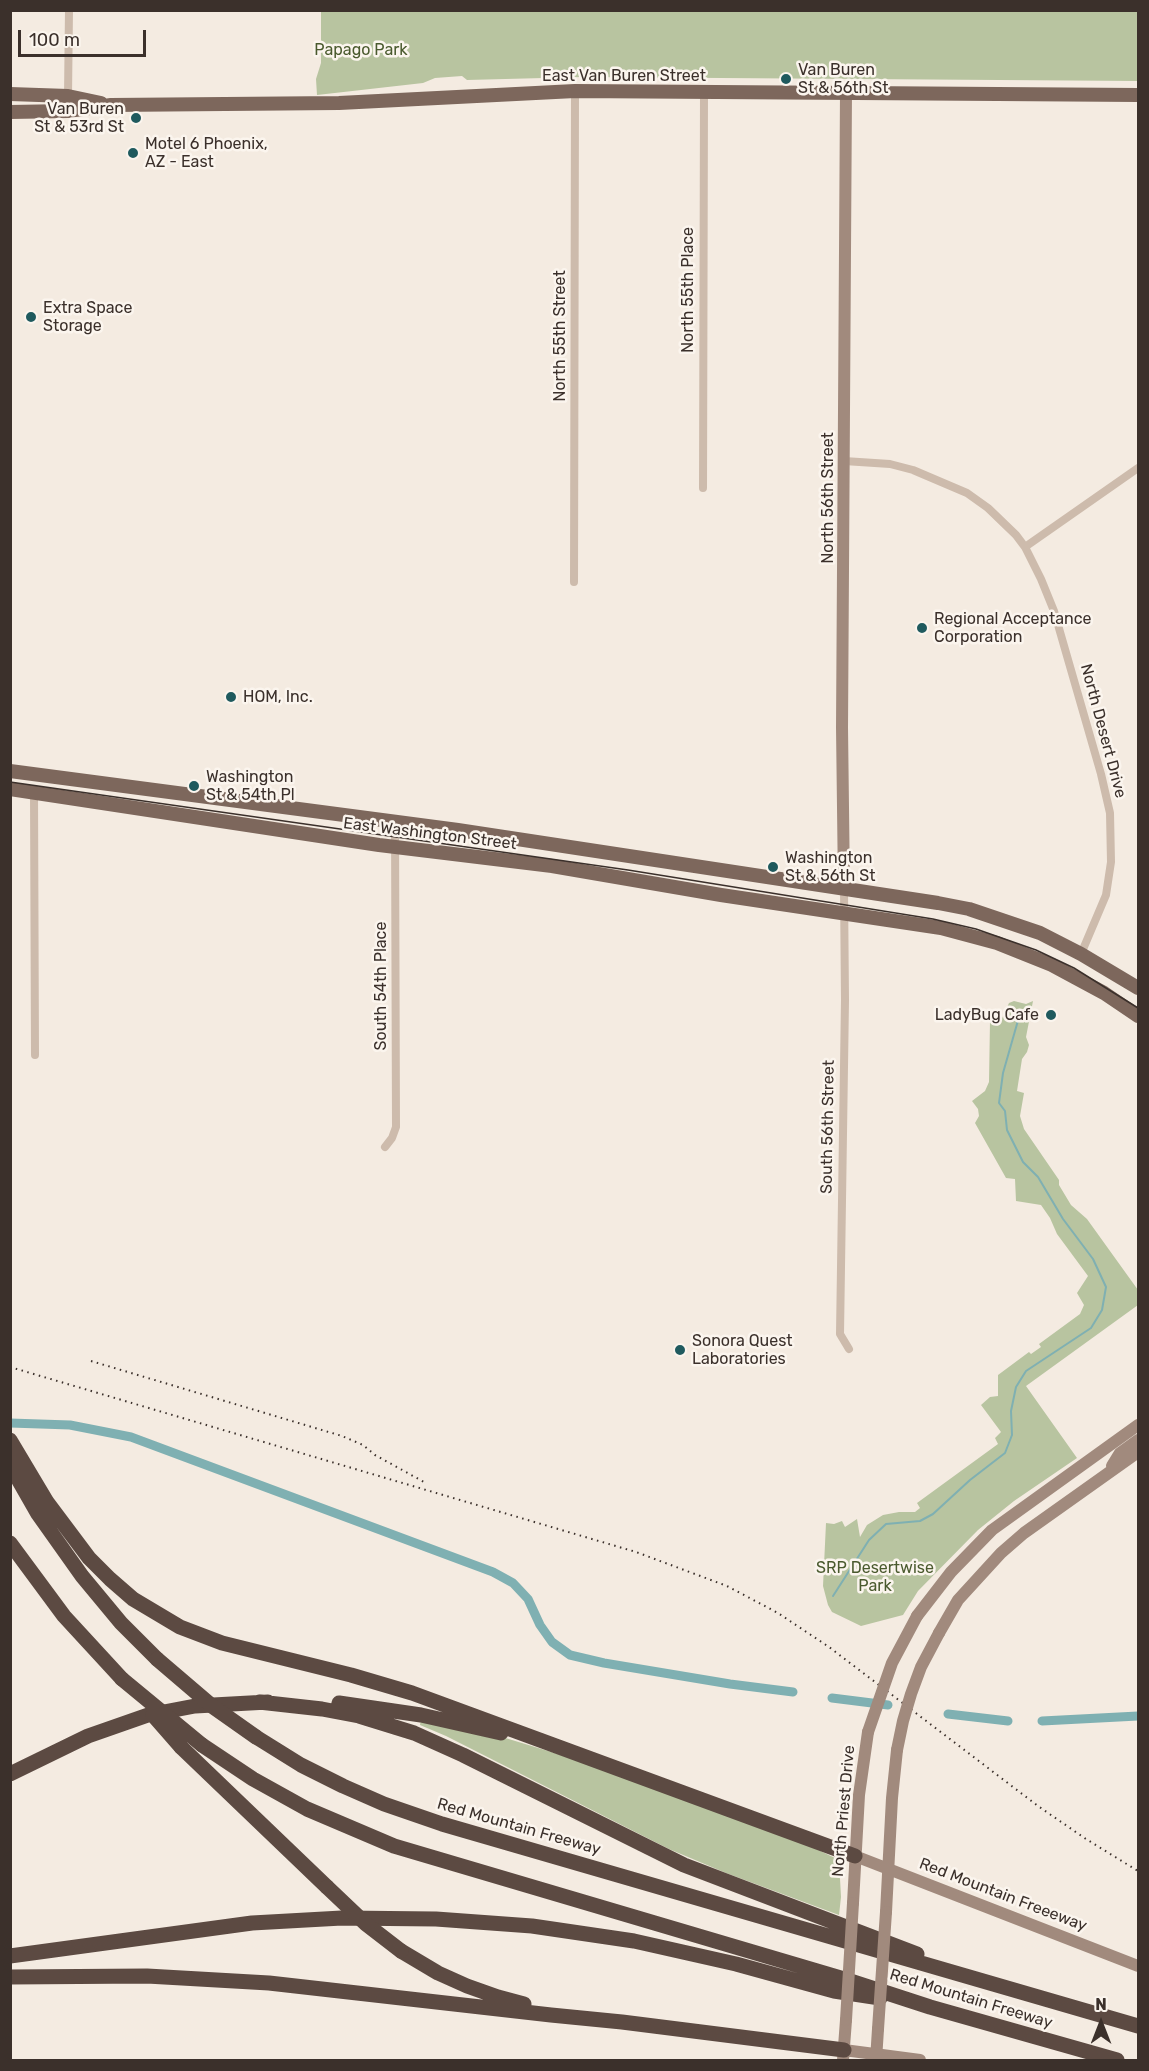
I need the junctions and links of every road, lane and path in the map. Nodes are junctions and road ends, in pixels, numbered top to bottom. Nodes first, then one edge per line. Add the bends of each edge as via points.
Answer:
1 (69, 10) edge
2 (575, 91) junction
3 (704, 92) junction
4 (846, 92) junction
5 (10, 94) edge
6 (1138, 95) edge
7 (68, 96) junction
8 (111, 105) junction
9 (10, 112) edge
10 (844, 461) junction
11 (1138, 468) edge
12 (703, 488) dead end
13 (1025, 547) junction
14 (574, 582) dead end
15 (10, 771) edge
16 (10, 789) edge
17 (34, 792) junction
18 (395, 821) junction
19 (396, 847) junction
20 (844, 888) junction
21 (844, 909) junction
22 (1081, 954) junction
23 (1138, 988) edge
24 (1138, 1016) edge
25 (35, 1055) dead end
26 (385, 1147) dead end
27 (849, 1349) dead end
28 (1138, 1425) edge
29 (10, 1440) edge
30 (1138, 1440) edge
31 (1138, 1452) edge
32 (1133, 1458) edge
33 (16, 1466) edge
34 (1108, 1472) junction
35 (10, 1543) edge
36 (122, 1679) junction
37 (259, 1702) junction
38 (619, 1769) junction
39 (10, 1774) edge
40 (855, 1856) junction
41 (888, 1868) junction
42 (10, 1956) edge
43 (1138, 1966) edge
44 (10, 1977) edge
45 (990, 1982) junction
46 (930, 2007) junction
47 (622, 2022) junction
48 (1138, 2025) edge
49 (843, 2055) edge
50 (876, 2057) edge
51 (921, 2061) edge
52 (1117, 2061) edge

1 - 7 street
2 - 3 main road, East Van Buren Street
2 - 8 main road, East Van Buren Street via 339,103
2 - 14 street, North 55th Street
3 - 4 main road, East Van Buren Street
3 - 12 street, North 55th Place
4 - 6 main road, East Van Buren Street
4 - 10 main road, North 56th Street
5 - 7 main road, East Van Buren Street
7 - 8 main road, East Van Buren Street
8 - 9 main road, East Van Buren Street via 68,111
10 - 13 street, North Desert Drive via 890,464 959,488 995,513
10 - 20 main road, North 56th Street
11 - 13 street
13 - 22 street, North Desert Drive via 1054,611 1110,813 1108,885
15 - 18 main road, East Washington Street
16 - 17 main road, East Washington Street
17 - 19 main road, East Washington Street
17 - 25 street
18 - 19 street, South 54th Place
18 - 20 main road, East Washington Street
19 - 21 main road, East Washington Street
19 - 26 street, South 54th Place via 396,1128
20 - 21 street, North 56th Street
20 - 22 main road, East Washington Street via 969,909 1026,927
21 - 24 main road, East Washington Street via 997,943 1071,974
21 - 27 street, South 56th Street via 840,1334
22 - 23 main road, East Washington Street
28 - 40 main road, North Priest Drive, bridge via 992,1530 951,1572 918,1616 889,1670 868,1732 859,1788
29 - 33 highway
30 - 34 main road via 1120,1453
31 - 32 main road
32 - 34 main road
33 - 38 highway via 100,1569 139,1603 180,1627 230,1645 412,1693
33 - 45 highway, Red Mountain Freeway, bridge via 46,1526 121,1623 206,1701 302,1765 384,1804 434,1822
34 - 41 main road, bridge via 1001,1553 958,1600 939,1633 911,1694 897,1750
35 - 36 highway, Red Mountain Freeway via 64,1616
36 - 46 highway, Red Mountain Freeway, bridge via 202,1745 253,1779 308,1809 394,1846
36 - 47 highway, bridge via 181,1747 372,1929 401,1951 438,1973 498,1997
37 - 38 highway via 309,1700 421,1715 509,1735
37 - 39 highway via 195,1706 148,1715 88,1736
37 - 45 highway via 341,1713 414,1733 684,1865
38 - 40 highway
40 - 41 main road, Red Mountain Freeeway
40 - 49 main road, North Priest Drive, bridge
41 - 43 main road, Red Mountain Freeeway
41 - 50 main road, bridge
42 - 46 highway via 252,1923 436,1918 532,1926 625,1940 725,1961 834,1991
44 - 47 highway via 136,1976 269,1983
45 - 48 highway, Red Mountain Freeway
46 - 52 highway, Red Mountain Freeway
47 - 49 highway
49 - 50 main road
50 - 51 main road

